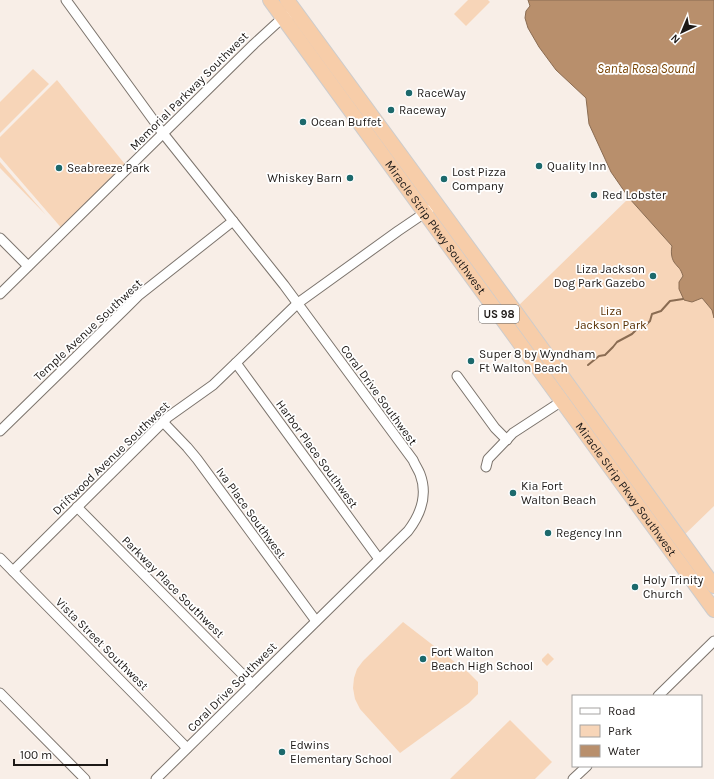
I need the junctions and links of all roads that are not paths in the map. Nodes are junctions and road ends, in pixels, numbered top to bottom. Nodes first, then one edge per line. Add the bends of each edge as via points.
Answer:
1 (66, 0) edge
2 (270, 0) edge
3 (291, 5) edge
4 (283, 19) junction
5 (164, 133) junction
6 (438, 205) junction
7 (425, 213) junction
8 (233, 221) junction
9 (0, 238) edge
10 (28, 266) junction
11 (0, 294) edge
12 (298, 303) junction
13 (236, 363) junction
14 (456, 376) dead end
15 (562, 401) junction
16 (163, 422) junction
17 (0, 431) edge
18 (507, 440) junction
19 (486, 467) dead end
20 (77, 507) junction
21 (0, 558) edge
22 (380, 559) junction
23 (13, 571) junction
24 (714, 586) edge
25 (714, 610) edge
26 (316, 621) junction
27 (714, 640) edge
28 (252, 684) junction
29 (0, 692) edge
30 (659, 695) edge
31 (187, 748) junction
32 (586, 767) edge
33 (85, 779) edge
34 (156, 779) edge
35 (574, 779) edge

1 - 5 street, Coral Drive Southwest
2 - 4 highway, Miracle Strip Pkwy Southwest / US 98
3 - 4 street, Memorial Parkway Southwest
3 - 6 highway, Miracle Strip Pkwy Southwest / US 98
4 - 5 street, Memorial Parkway Southwest via 254,44
4 - 7 highway, Miracle Strip Pkwy Southwest / US 98
5 - 8 street, Coral Drive Southwest
5 - 10 street, Memorial Parkway Southwest
6 - 7 street, Driftwood Avenue Southwest
6 - 24 highway, Miracle Strip Pkwy Southwest / US 98
7 - 12 street, Driftwood Avenue Southwest
7 - 15 highway, Miracle Strip Pkwy Southwest / US 98
8 - 12 street, Coral Drive Southwest
8 - 17 street, Temple Avenue Southwest via 138,296
9 - 10 street
10 - 11 street, Memorial Parkway Southwest
12 - 13 street, Driftwood Avenue Southwest
12 - 22 street, Coral Drive Southwest via 413,460 422,479 423,501 418,517
13 - 16 street, Driftwood Avenue Southwest via 205,392
13 - 22 street, Harbor Place Southwest
14 - 18 street
15 - 18 street via 516,430
15 - 25 highway, Miracle Strip Pkwy Southwest / US 98
16 - 20 street, Driftwood Avenue Southwest
16 - 26 street, Iva Place Southwest via 197,459
18 - 19 street via 488,459
20 - 23 street, Driftwood Avenue Southwest
20 - 28 street, Parkway Place Southwest
21 - 23 street, Vista Street Southwest
22 - 26 street, Coral Drive Southwest
23 - 31 street, Vista Street Southwest
26 - 28 street, Coral Drive Southwest
27 - 30 street
28 - 31 street, Coral Drive Southwest
29 - 33 street
31 - 34 street, Coral Drive Southwest
32 - 35 street

